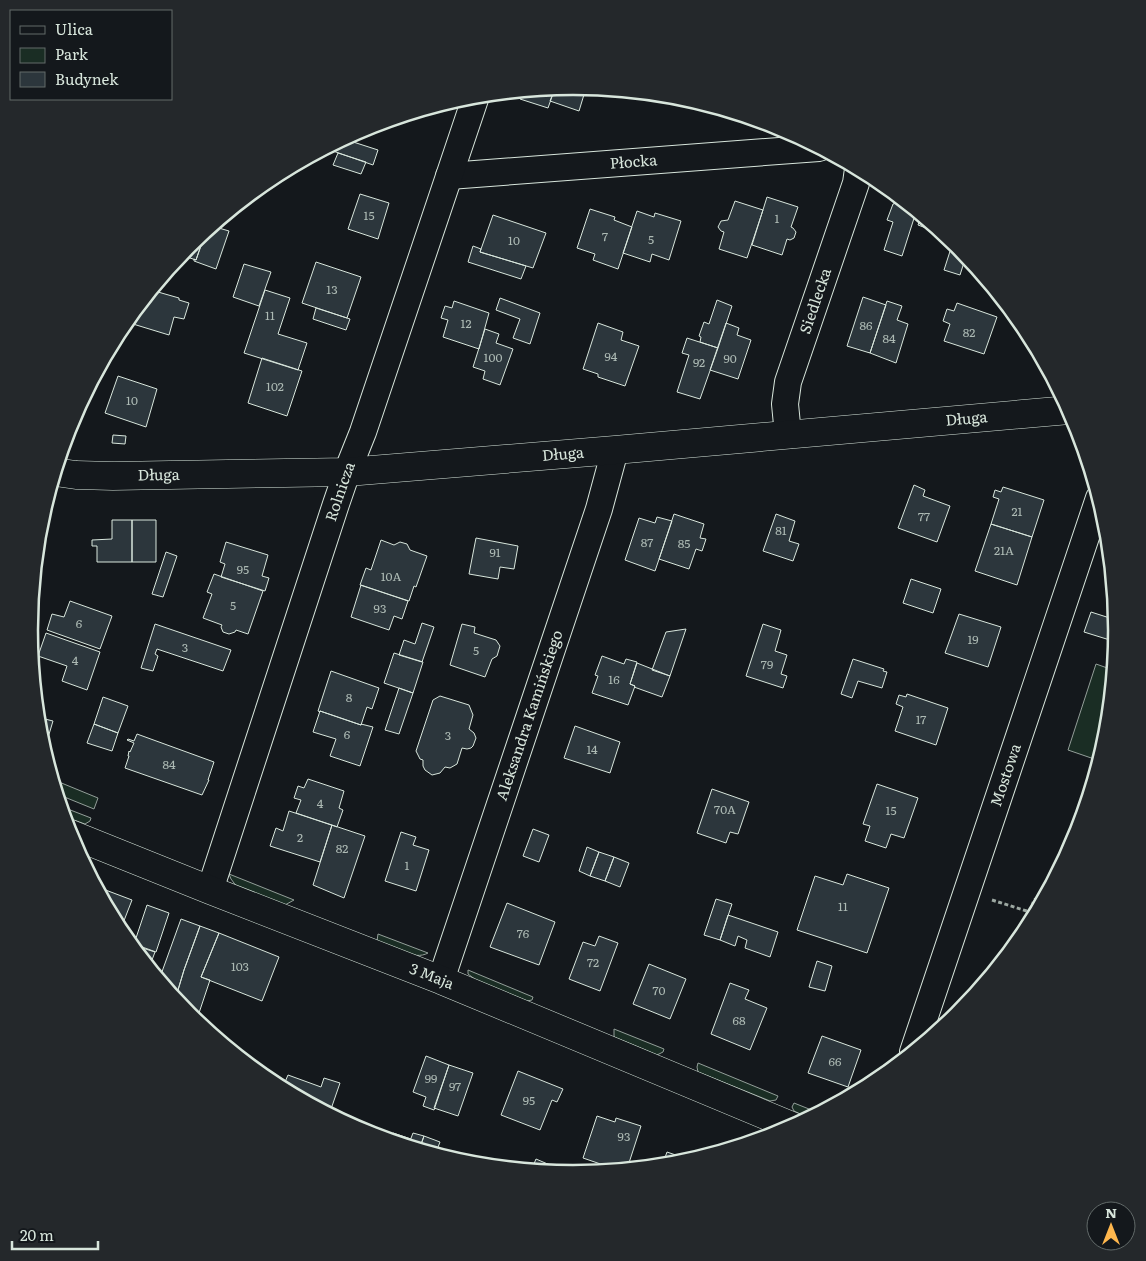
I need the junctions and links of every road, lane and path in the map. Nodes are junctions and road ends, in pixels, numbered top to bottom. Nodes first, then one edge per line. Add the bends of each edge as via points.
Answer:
1 (473, 104) edge
2 (807, 149) edge
3 (449, 176) junction
4 (857, 177) edge
5 (1061, 411) edge
6 (788, 435) junction
7 (616, 450) junction
8 (347, 472) junction
9 (62, 473) edge
10 (1095, 511) edge
11 (79, 836) edge
12 (210, 890) junction
13 (989, 899) dead end
14 (1029, 911) edge
15 (441, 980) junction
16 (917, 1040) edge
17 (783, 1123) edge

1 - 3 street, Rolnicza
2 - 3 street, Płocka
3 - 8 street, Rolnicza
4 - 6 street, Siedlecka via 788,382 785,404
5 - 6 street, Długa
6 - 7 street, Długa
7 - 8 street, Długa
7 - 15 street, Aleksandra Kamińskiego
8 - 9 street, Długa via 113,476
8 - 12 street, Rolnicza
10 - 16 street, Mostowa
11 - 12 street, 3 Maja
12 - 15 street, 3 Maja
13 - 14 path
15 - 17 street, 3 Maja

